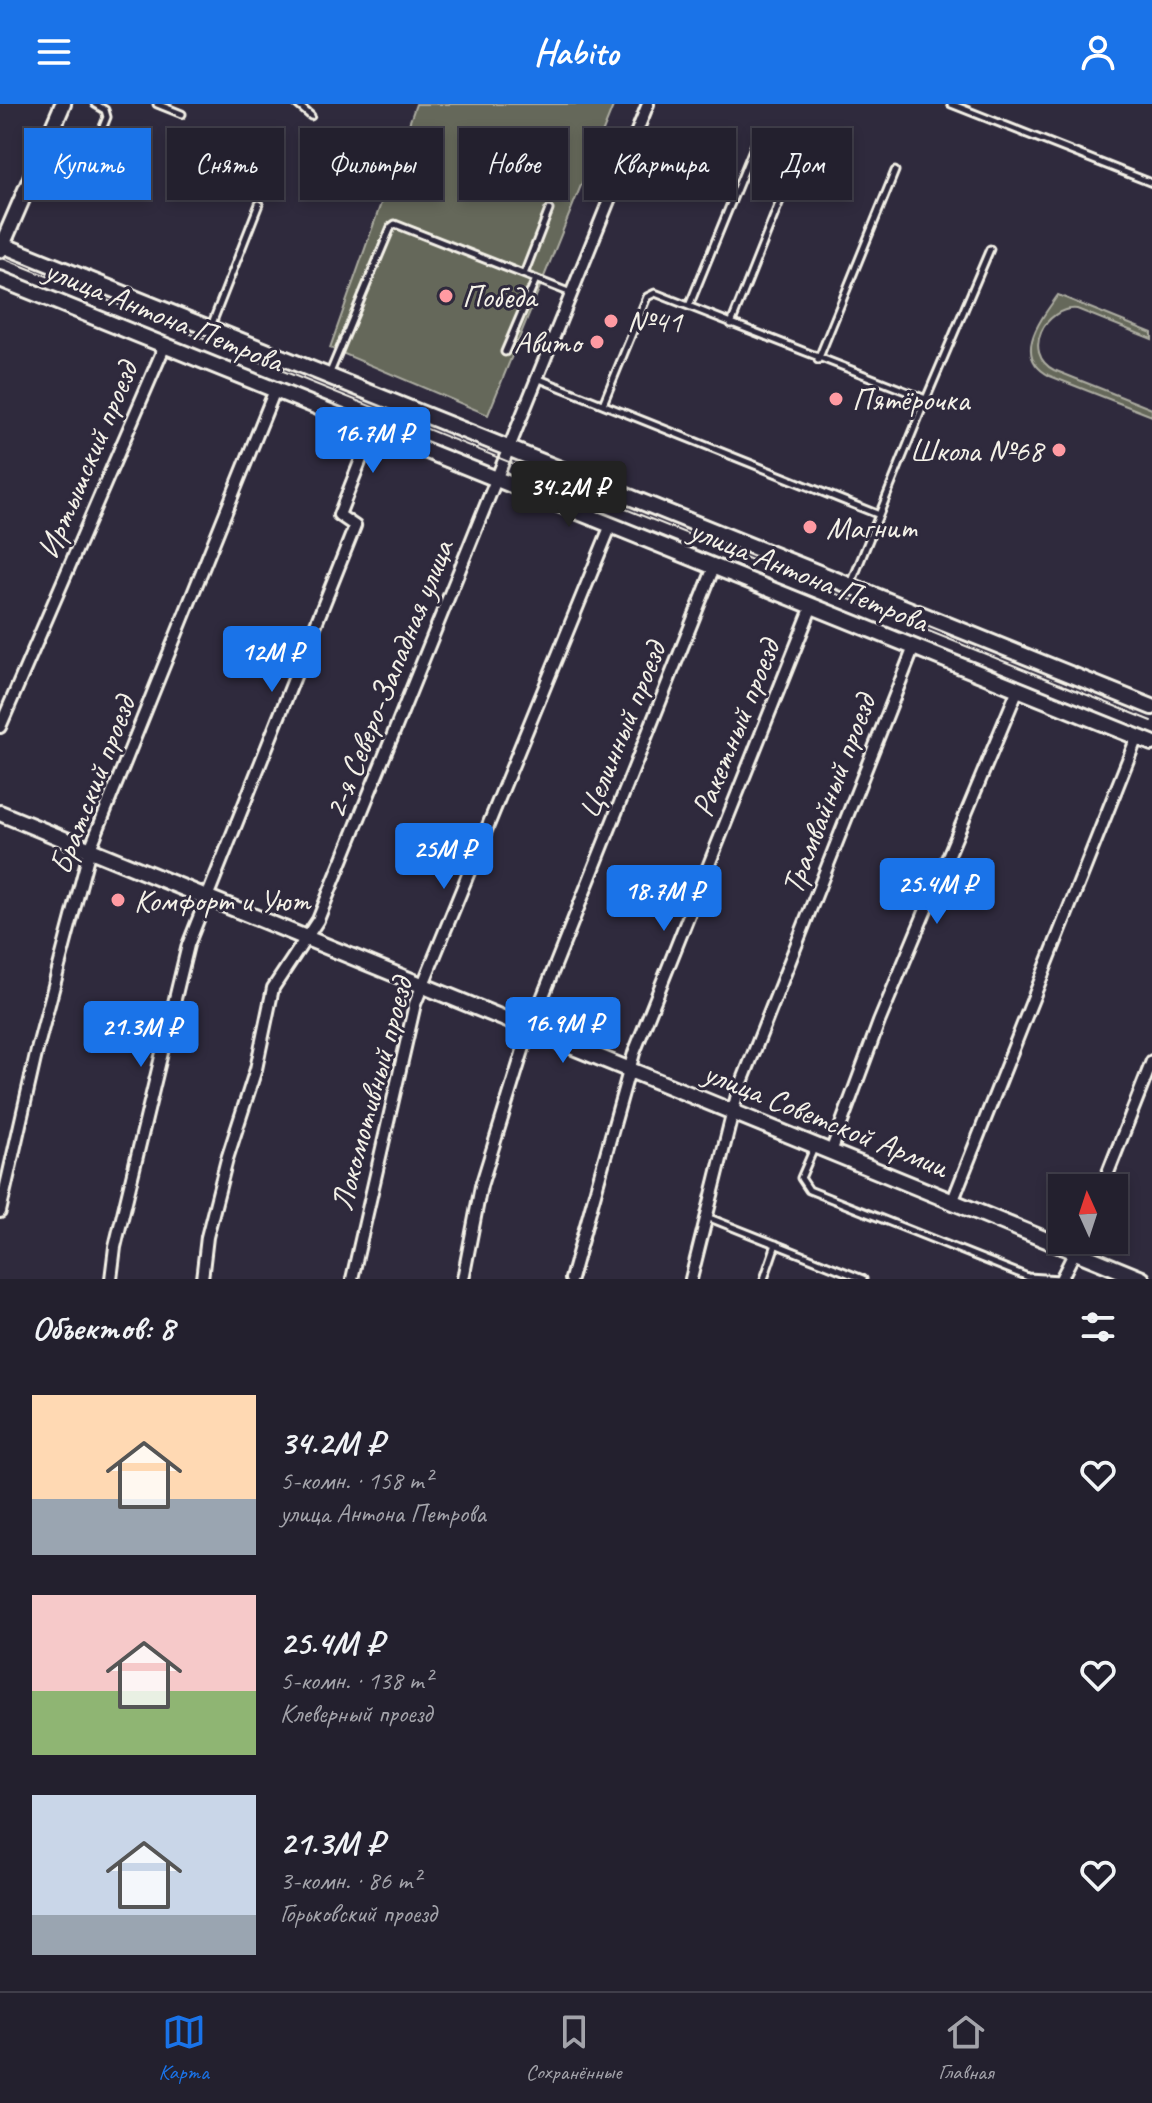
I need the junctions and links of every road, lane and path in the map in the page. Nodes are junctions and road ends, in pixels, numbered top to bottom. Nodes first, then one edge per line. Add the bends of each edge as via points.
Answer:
1 (63, 104) edge
2 (95, 104) edge
3 (157, 104) edge
4 (297, 104) edge
5 (648, 104) edge
6 (951, 104) edge
7 (182, 114) dead end
8 (311, 116) dead end
9 (53, 128) edge
10 (103, 128) edge
11 (895, 171) dead end
12 (1152, 183) edge
13 (24, 196) edge
14 (259, 204) dead end
15 (549, 210) dead end
16 (1, 246) edge
17 (990, 249) dead end
18 (524, 274) junction
19 (0, 279) edge
20 (536, 279) junction
21 (572, 294) junction
22 (689, 306) junction
23 (731, 324) junction
24 (211, 327) junction
25 (165, 345) junction
26 (505, 352) dead end
27 (818, 360) junction
28 (329, 376) junction
29 (537, 378) junction
30 (275, 390) junction
31 (926, 399) junction
32 (603, 404) junction
33 (373, 429) junction
34 (510, 448) junction
35 (497, 479) junction
36 (877, 514) junction
37 (611, 525) junction
38 (714, 567) junction
39 (850, 585) junction
40 (812, 606) junction
41 (914, 647) junction
42 (1018, 689) junction
43 (1152, 707) edge
44 (0, 727) edge
45 (1137, 737) junction
46 (1152, 743) edge
47 (0, 813) edge
48 (90, 849) junction
49 (205, 897) junction
50 (308, 937) junction
51 (422, 987) junction
52 (529, 1031) junction
53 (1152, 1061) edge
54 (629, 1070) junction
55 (733, 1111) junction
56 (815, 1146) junction
57 (831, 1152) junction
58 (1108, 1174) edge
59 (953, 1200) junction
60 (0, 1212) edge
61 (706, 1217) junction
62 (1048, 1235) edge
63 (776, 1244) junction
64 (1074, 1254) edge
65 (1094, 1254) edge
66 (111, 1279) edge
67 (202, 1279) edge
68 (352, 1279) edge
69 (463, 1279) edge
70 (571, 1279) edge
71 (691, 1279) edge
72 (764, 1279) edge
73 (863, 1279) edge
74 (1061, 1279) edge
75 (1142, 1279) edge

1 - 9 main road
2 - 10 lane via 105,110
3 - 7 lane
4 - 8 lane
5 - 21 street, 2-я Северо-Западная улица
6 - 12 lane
11 - 27 lane
13 - 16 main road
14 - 24 lane
15 - 18 lane
16 - 24 main road, улица Антона Петрова
17 - 31 lane
18 - 20 lane
18 - 28 lane via 395,224
19 - 25 main road, улица Антона Петрова
20 - 21 lane
20 - 26 lane
21 - 29 street, 2-я Северо-Западная улица
22 - 23 lane
22 - 23 lane via 760,132 801,148
22 - 32 lane via 655,293 647,297
23 - 27 lane
24 - 28 main road, улица Антона Петрова
25 - 30 main road, улица Антона Петрова
25 - 44 street, Иртышский проезд
27 - 31 lane
28 - 34 main road, улица Антона Петрова
29 - 32 lane
29 - 34 street, 2-я Северо-Западная улица
30 - 33 main road, улица Антона Петрова
30 - 48 street, Братский проезд
31 - 36 lane
32 - 36 lane
33 - 35 main road, улица Антона Петрова
33 - 49 street via 339,515 355,526
34 - 35 street, 2-я Северо-Западная улица
34 - 39 main road, улица Антона Петрова
35 - 37 main road, улица Антона Петрова
35 - 50 street, 2-я Северо-Западная улица
36 - 39 lane
37 - 38 main road, улица Антона Петрова
37 - 51 street, Локомотивный проезд
38 - 40 main road, улица Антона Петрова
38 - 52 street, Целинный проезд
39 - 43 main road, улица Антона Петрова
40 - 41 main road, улица Антона Петрова
40 - 54 street, Ракетный проезд
41 - 42 main road, улица Антона Петрова
41 - 55 street, Трамвайный проезд
42 - 45 main road, улица Антона Петрова
42 - 57 street via 879,1022
45 - 46 main road, улица Антона Петрова
45 - 59 street
47 - 48 main road, улица Советской Армии
48 - 49 main road, улица Советской Армии
48 - 60 street, Братский проезд
49 - 50 main road, улица Советской Армии
49 - 66 street via 188,945
50 - 51 main road, улица Советской Армии
50 - 67 street, 2-я Северо-Западная улица via 273,988 256,1069 207,1237
51 - 52 main road, улица Советской Армии
51 - 68 street, Локомотивный проезд
52 - 54 main road, улица Советской Армии
52 - 69 street, Целинный проезд via 481,1186
53 - 58 street
54 - 55 main road, улица Советской Армии
54 - 70 street, Ракетный проезд
55 - 56 main road, улица Советской Армии
55 - 61 street, Трамвайный проезд
56 - 57 main road, улица Советской Армии
56 - 74 lane via 801,1178 809,1190 1028,1277
57 - 59 main road, улица Советской Армии
59 - 62 main road, улица Советской Армии
61 - 63 lane
61 - 71 street, Трамвайный проезд
63 - 72 lane
63 - 73 lane
64 - 74 street
65 - 75 main road, улица Советской Армии

